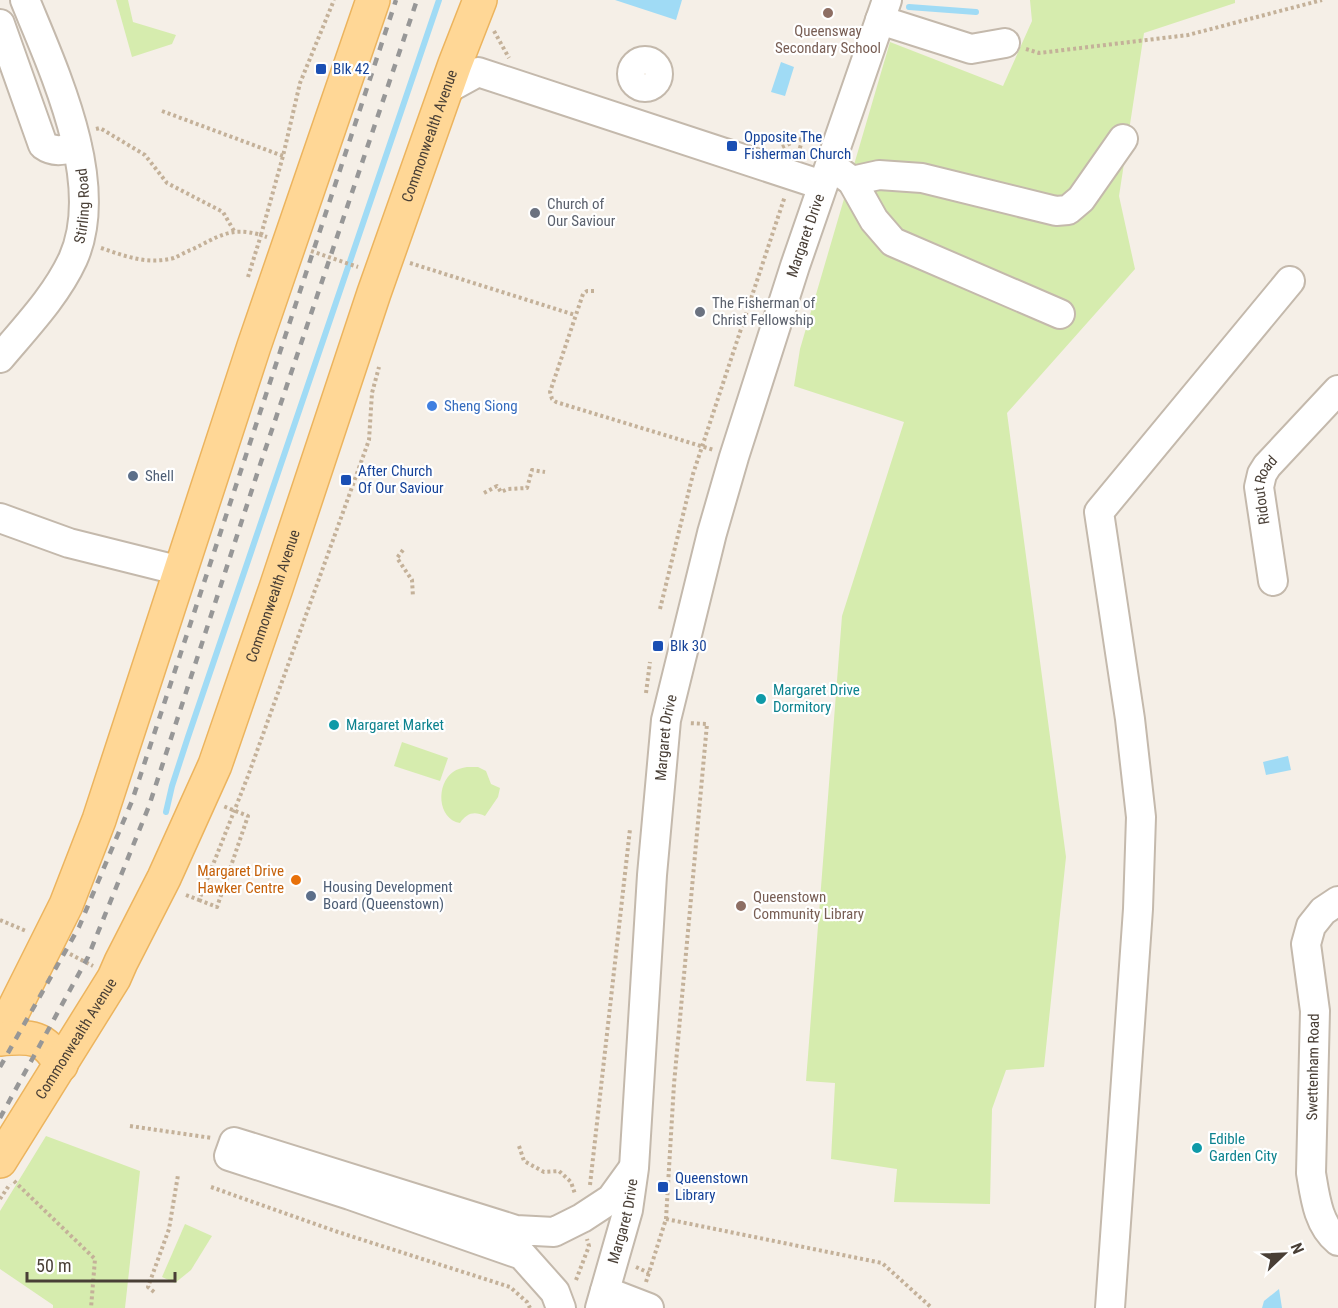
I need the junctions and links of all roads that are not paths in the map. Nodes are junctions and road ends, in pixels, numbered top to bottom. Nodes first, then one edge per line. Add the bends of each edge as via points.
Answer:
1 (25, 0) edge
2 (373, 0) edge
3 (480, 0) edge
4 (883, 10) edge
5 (0, 24) edge
6 (466, 38) junction
7 (1005, 44) road end
8 (478, 72) junction
9 (643, 79) dead end
10 (447, 89) junction
11 (629, 121) junction
12 (75, 139) junction
13 (1123, 139) dead end
14 (835, 177) junction
15 (1290, 281) dead end
16 (1060, 314) dead end
17 (0, 358) edge
18 (1338, 390) edge
19 (0, 518) edge
20 (181, 571) junction
21 (1273, 581) dead end
22 (1338, 901) edge
23 (0, 1038) edge
24 (61, 1065) junction
25 (634, 1168) junction
26 (6, 1170) edge
27 (1337, 1241) edge
28 (519, 1242) junction
29 (567, 1298) edge
30 (603, 1300) edge
31 (644, 1306) edge
32 (1110, 1308) edge

1 - 12 street, Stirling Road via 66,102
2 - 20 main road
3 - 6 main road, Commonwealth Avenue
4 - 7 street via 972,50
4 - 14 street, Margaret Drive
5 - 12 street via 43,145 59,151
6 - 8 street
6 - 10 main road, Commonwealth Avenue
8 - 10 street
8 - 11 street, Margaret Drive
9 - 11 street
10 - 24 main road, Commonwealth Avenue via 215,765 114,978
11 - 14 street, Margaret Drive via 792,175
12 - 17 street, Stirling Road via 81,165 83,230 74,257 60,285
13 - 14 street via 1082,199 1068,210 1056,211 922,178
14 - 16 street via 892,242
14 - 25 street, Margaret Drive via 734,457 666,720
15 - 32 street via 1099,513 1141,818 1138,917
18 - 21 street, Ridout Road via 1262,474 1259,487
19 - 20 street via 69,543
20 - 23 main road via 99,820 66,905 37,936
22 - 27 street, Swettenham Road via 1311,926 1306,945 1315,1011 1311,1173 1321,1217
23 - 24 main road via 37,1038 53,1051
24 - 26 main road, Commonwealth Avenue
25 - 28 street via 611,1199 582,1218 554,1232
25 - 30 street, Margaret Drive via 628,1210
28 - 28 street via 350,1195 230,1156 234,1142
28 - 29 street via 555,1292
30 - 31 street

